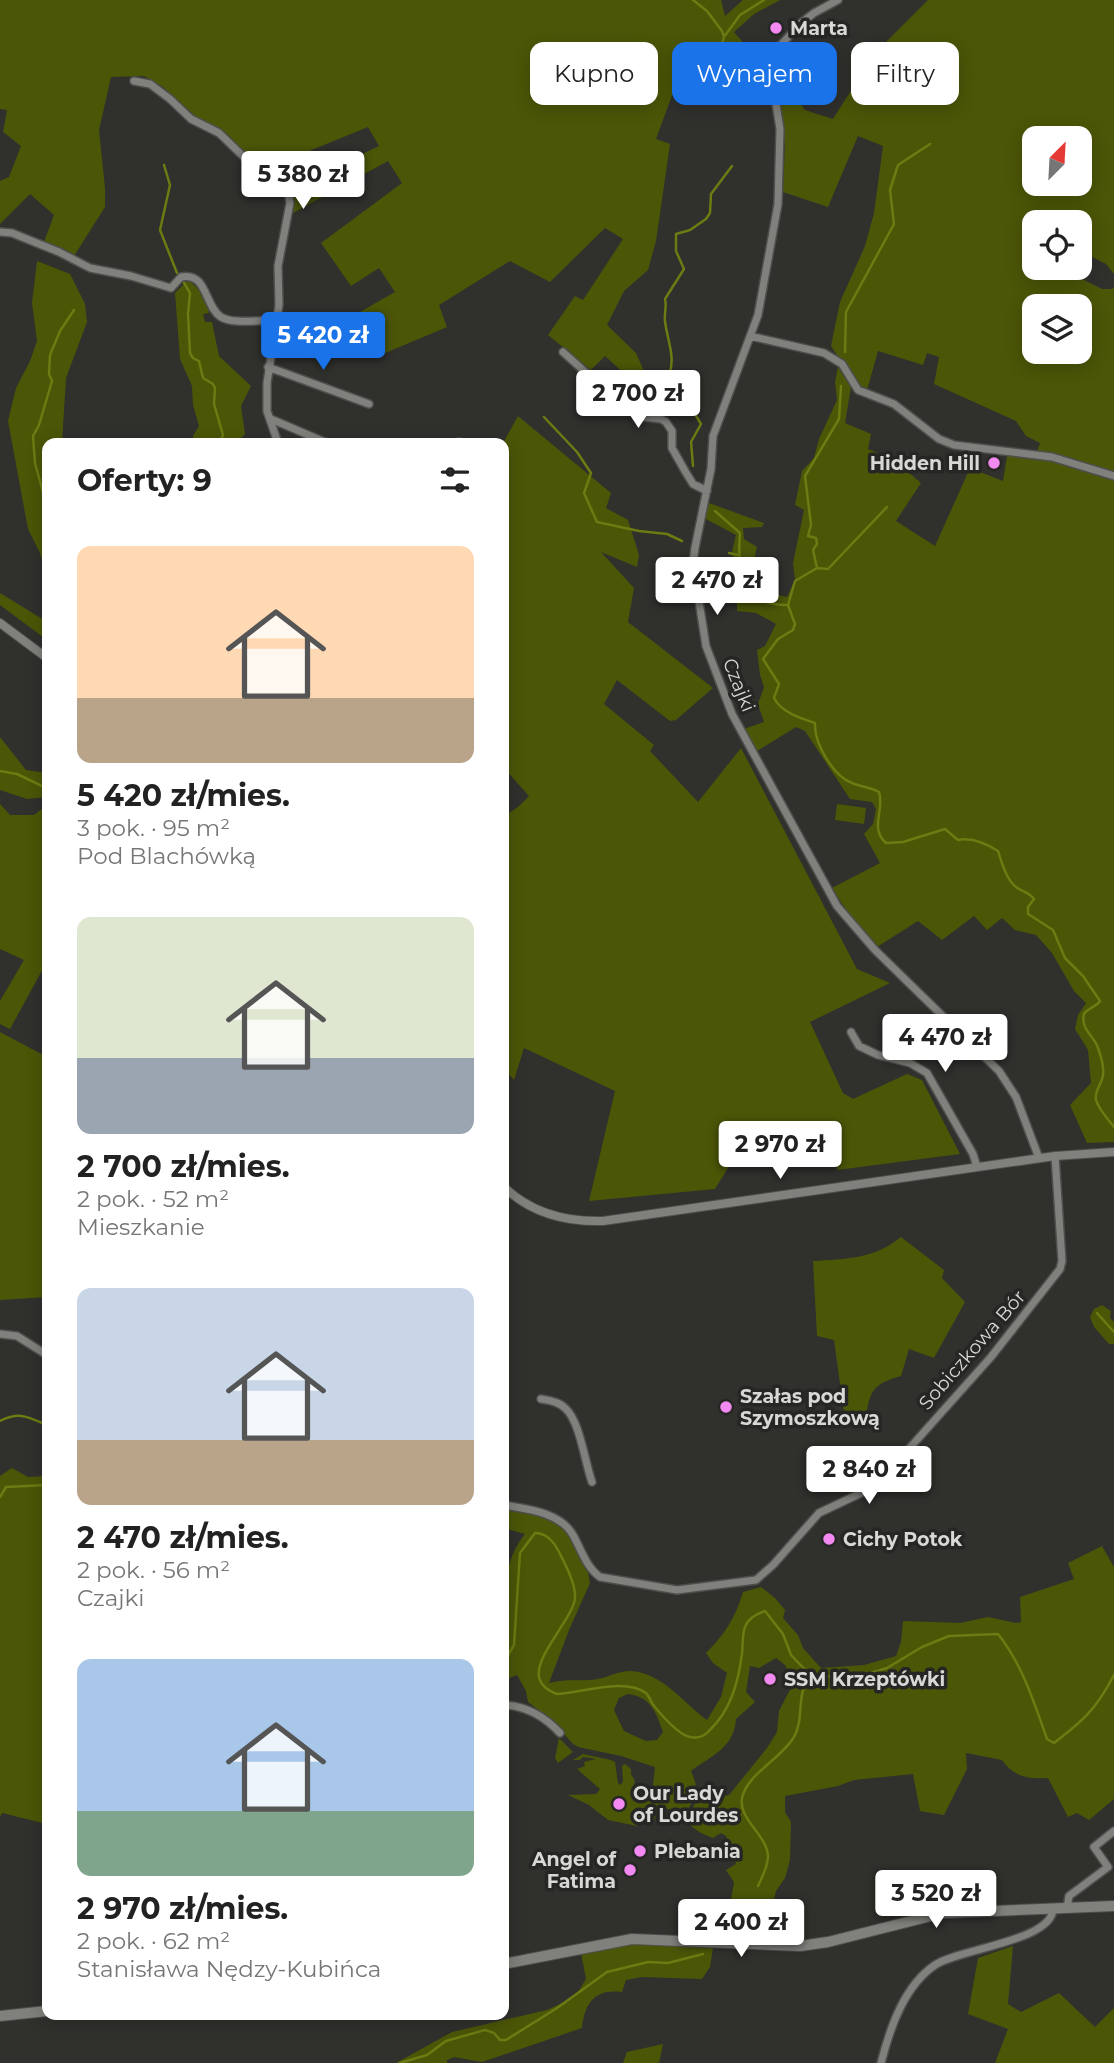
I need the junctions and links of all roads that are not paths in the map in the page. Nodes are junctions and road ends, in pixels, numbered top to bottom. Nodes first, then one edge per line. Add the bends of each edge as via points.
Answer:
1 (838, 0) edge
2 (134, 81) dead end
3 (0, 232) edge
4 (276, 321) junction
5 (750, 337) junction
6 (563, 352) dead end
7 (268, 367) junction
8 (369, 404) dead end
9 (271, 419) junction
10 (277, 438) edge
11 (315, 438) edge
12 (1114, 476) edge
13 (707, 491) junction
14 (0, 623) edge
15 (42, 654) edge
16 (850, 1032) dead end
17 (1114, 1152) edge
18 (1055, 1156) junction
19 (1039, 1158) junction
20 (977, 1167) junction
21 (509, 1191) edge
22 (0, 1334) edge
23 (42, 1352) edge
24 (541, 1399) dead end
25 (592, 1482) dead end
26 (509, 1506) edge
27 (509, 1705) edge
28 (560, 1733) dead end
29 (1114, 1831) edge
30 (1114, 1906) edge
31 (1053, 1908) junction
32 (1067, 1908) junction
33 (509, 1963) edge
34 (42, 2012) edge
35 (0, 2016) edge
36 (881, 2063) edge

1 - 5 street, Czajki via 801,23 779,47 776,58 773,85 780,129 780,196
2 - 4 street via 157,89 191,120 219,133 286,187 290,202 279,256
3 - 4 street via 12,233 90,268 171,288 181,278 191,277 199,281 219,316
4 - 7 street
5 - 12 street via 824,353 842,364 858,390 894,404 939,439 954,445 1052,457
5 - 13 street, Czajki via 713,436
6 - 13 street via 624,407 666,422 685,471 693,484
7 - 8 street
7 - 9 street via 266,402
9 - 10 street
9 - 11 street
13 - 19 street, Czajki via 694,563 706,646 732,715 837,906 1007,1081
14 - 15 street
16 - 20 street via 859,1046 927,1073
17 - 18 street
18 - 19 street
18 - 26 street, Sobiczkowa Bór via 1060,1269 991,1357 907,1451 899,1475 818,1513 761,1578 677,1590 600,1577 570,1531 556,1519
19 - 20 street
20 - 21 street via 603,1221 549,1214
22 - 23 street via 17,1336
24 - 25 street via 566,1408 573,1418
27 - 28 street via 549,1720
29 - 32 street via 1094,1847 1108,1867 1069,1896
30 - 32 main road
31 - 32 main road
31 - 33 main road via 951,1912 794,1946 636,1939
31 - 36 street via 1051,1918 1042,1925 1011,1941 951,1957 919,1978 894,2022
34 - 35 main road

